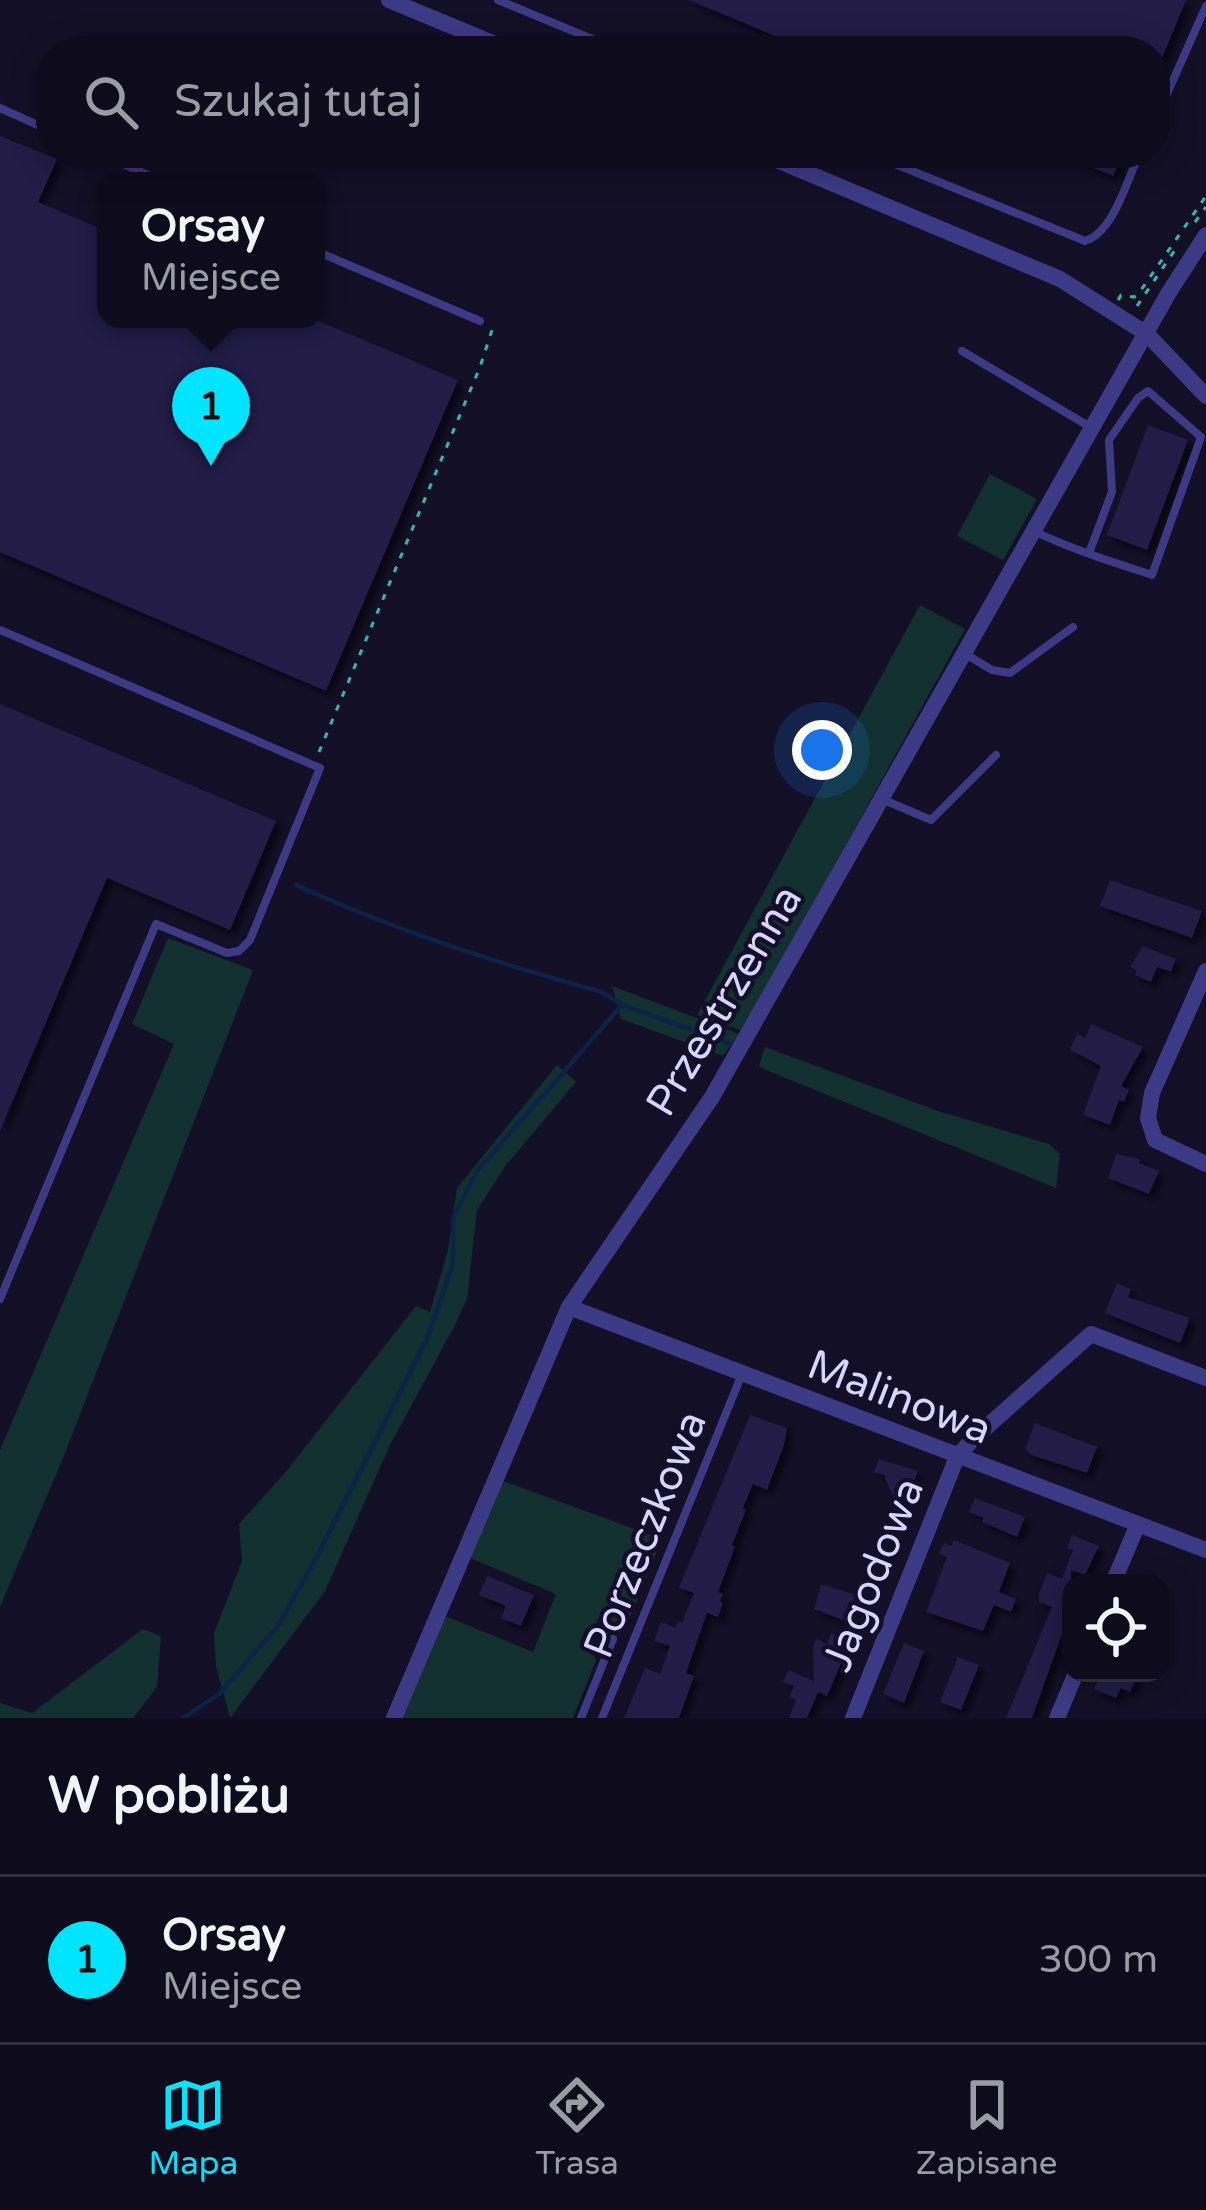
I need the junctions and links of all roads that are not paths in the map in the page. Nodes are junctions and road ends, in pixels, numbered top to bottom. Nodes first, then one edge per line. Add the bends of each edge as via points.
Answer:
1 (388, 0) edge
2 (498, 0) edge
3 (1206, 6) edge
4 (476, 36) edge
5 (585, 36) edge
6 (1170, 87) edge
7 (0, 108) edge
8 (36, 124) edge
9 (796, 168) edge
10 (905, 168) edge
11 (1133, 168) edge
12 (1206, 235) edge
13 (325, 254) edge
14 (481, 321) road end
15 (1147, 334) junction
16 (962, 351) dead end
17 (1206, 395) edge
18 (1093, 429) junction
19 (1035, 531) junction
20 (1089, 553) junction
21 (1073, 626) dead end
22 (0, 630) edge
23 (965, 654) junction
24 (996, 754) dead end
25 (883, 799) junction
26 (1206, 971) edge
27 (1206, 1164) edge
28 (0, 1299) edge
29 (569, 1307) junction
30 (742, 1372) junction
31 (1206, 1378) edge
32 (957, 1457) junction
33 (1138, 1524) junction
34 (1206, 1550) edge
35 (1118, 1574) edge
36 (613, 1640) dead end
37 (1072, 1682) edge
38 (394, 1718) edge
39 (580, 1718) edge
40 (602, 1718) edge
41 (854, 1718) edge
42 (1057, 1718) edge

1 - 4 street
2 - 5 lane
3 - 6 lane
7 - 8 lane
9 - 15 street via 1060,279
10 - 11 lane via 1085,241 1104,228
12 - 15 street, Przestrzenna
13 - 14 lane
15 - 17 street
15 - 18 street, Przestrzenna
16 - 18 lane
18 - 19 street, Przestrzenna
19 - 20 lane
19 - 23 street, Przestrzenna
20 - 20 lane via 1152,575 1201,437 1148,391 1109,440 1112,492
21 - 23 lane via 1010,673
22 - 28 lane via 320,768 239,951 156,924
23 - 25 street, Przestrzenna
24 - 25 lane via 931,820
25 - 29 street, Przestrzenna via 712,1096
26 - 27 street via 1148,1108 1151,1132 1166,1147
29 - 30 street, Malinowa
29 - 38 street, Przestrzenna
30 - 32 street, Malinowa
30 - 40 lane, Porzeczkowa
31 - 32 street via 1091,1334
32 - 33 street, Malinowa
32 - 41 street, Jagodowa
33 - 34 street, Malinowa
33 - 35 street
36 - 39 lane
37 - 42 street

